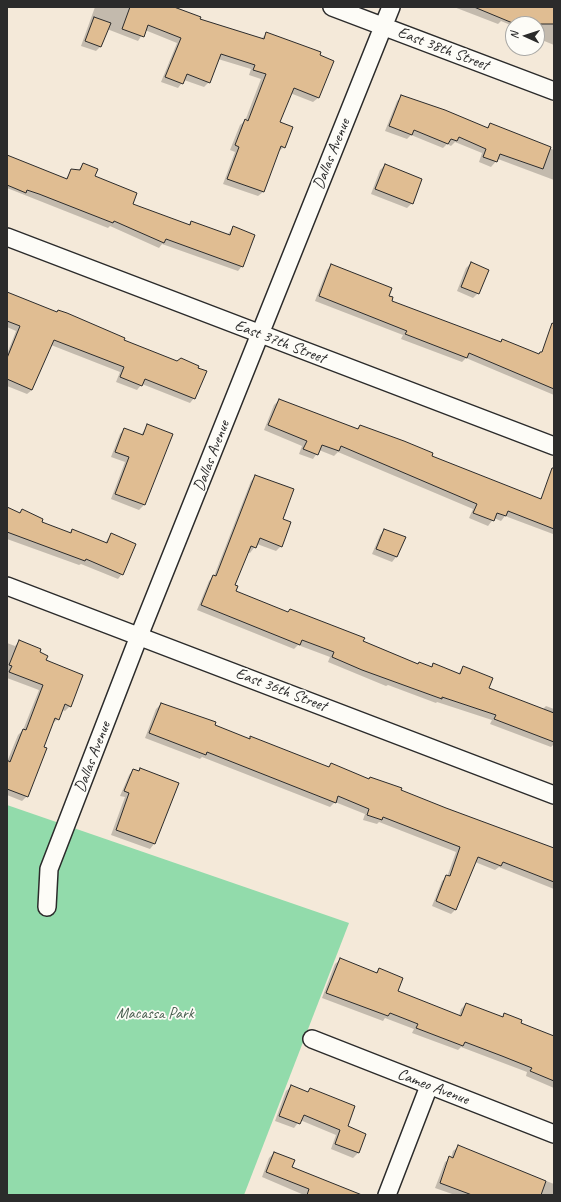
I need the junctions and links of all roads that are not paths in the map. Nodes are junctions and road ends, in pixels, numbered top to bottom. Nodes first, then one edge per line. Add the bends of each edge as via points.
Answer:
1 (332, 7) edge
2 (391, 7) edge
3 (384, 26) junction
4 (554, 91) edge
5 (7, 237) edge
6 (260, 334) junction
7 (554, 446) edge
8 (7, 586) edge
9 (139, 636) junction
10 (554, 795) edge
11 (47, 907) dead end
12 (312, 1039) dead end
13 (429, 1086) junction
14 (554, 1134) edge
15 (387, 1195) edge

1 - 3 street, East 38th Street
2 - 3 street, Dallas Avenue
3 - 4 street, East 38th Street
3 - 6 street, Dallas Avenue
5 - 6 street, East 37th Street
6 - 7 street, East 37th Street
6 - 9 street, Dallas Avenue
8 - 9 street, East 36th Street
9 - 10 street, East 36th Street
9 - 11 street, Dallas Avenue via 49,869
12 - 13 street, Cameo Avenue
13 - 14 street, Cameo Avenue
13 - 15 street

